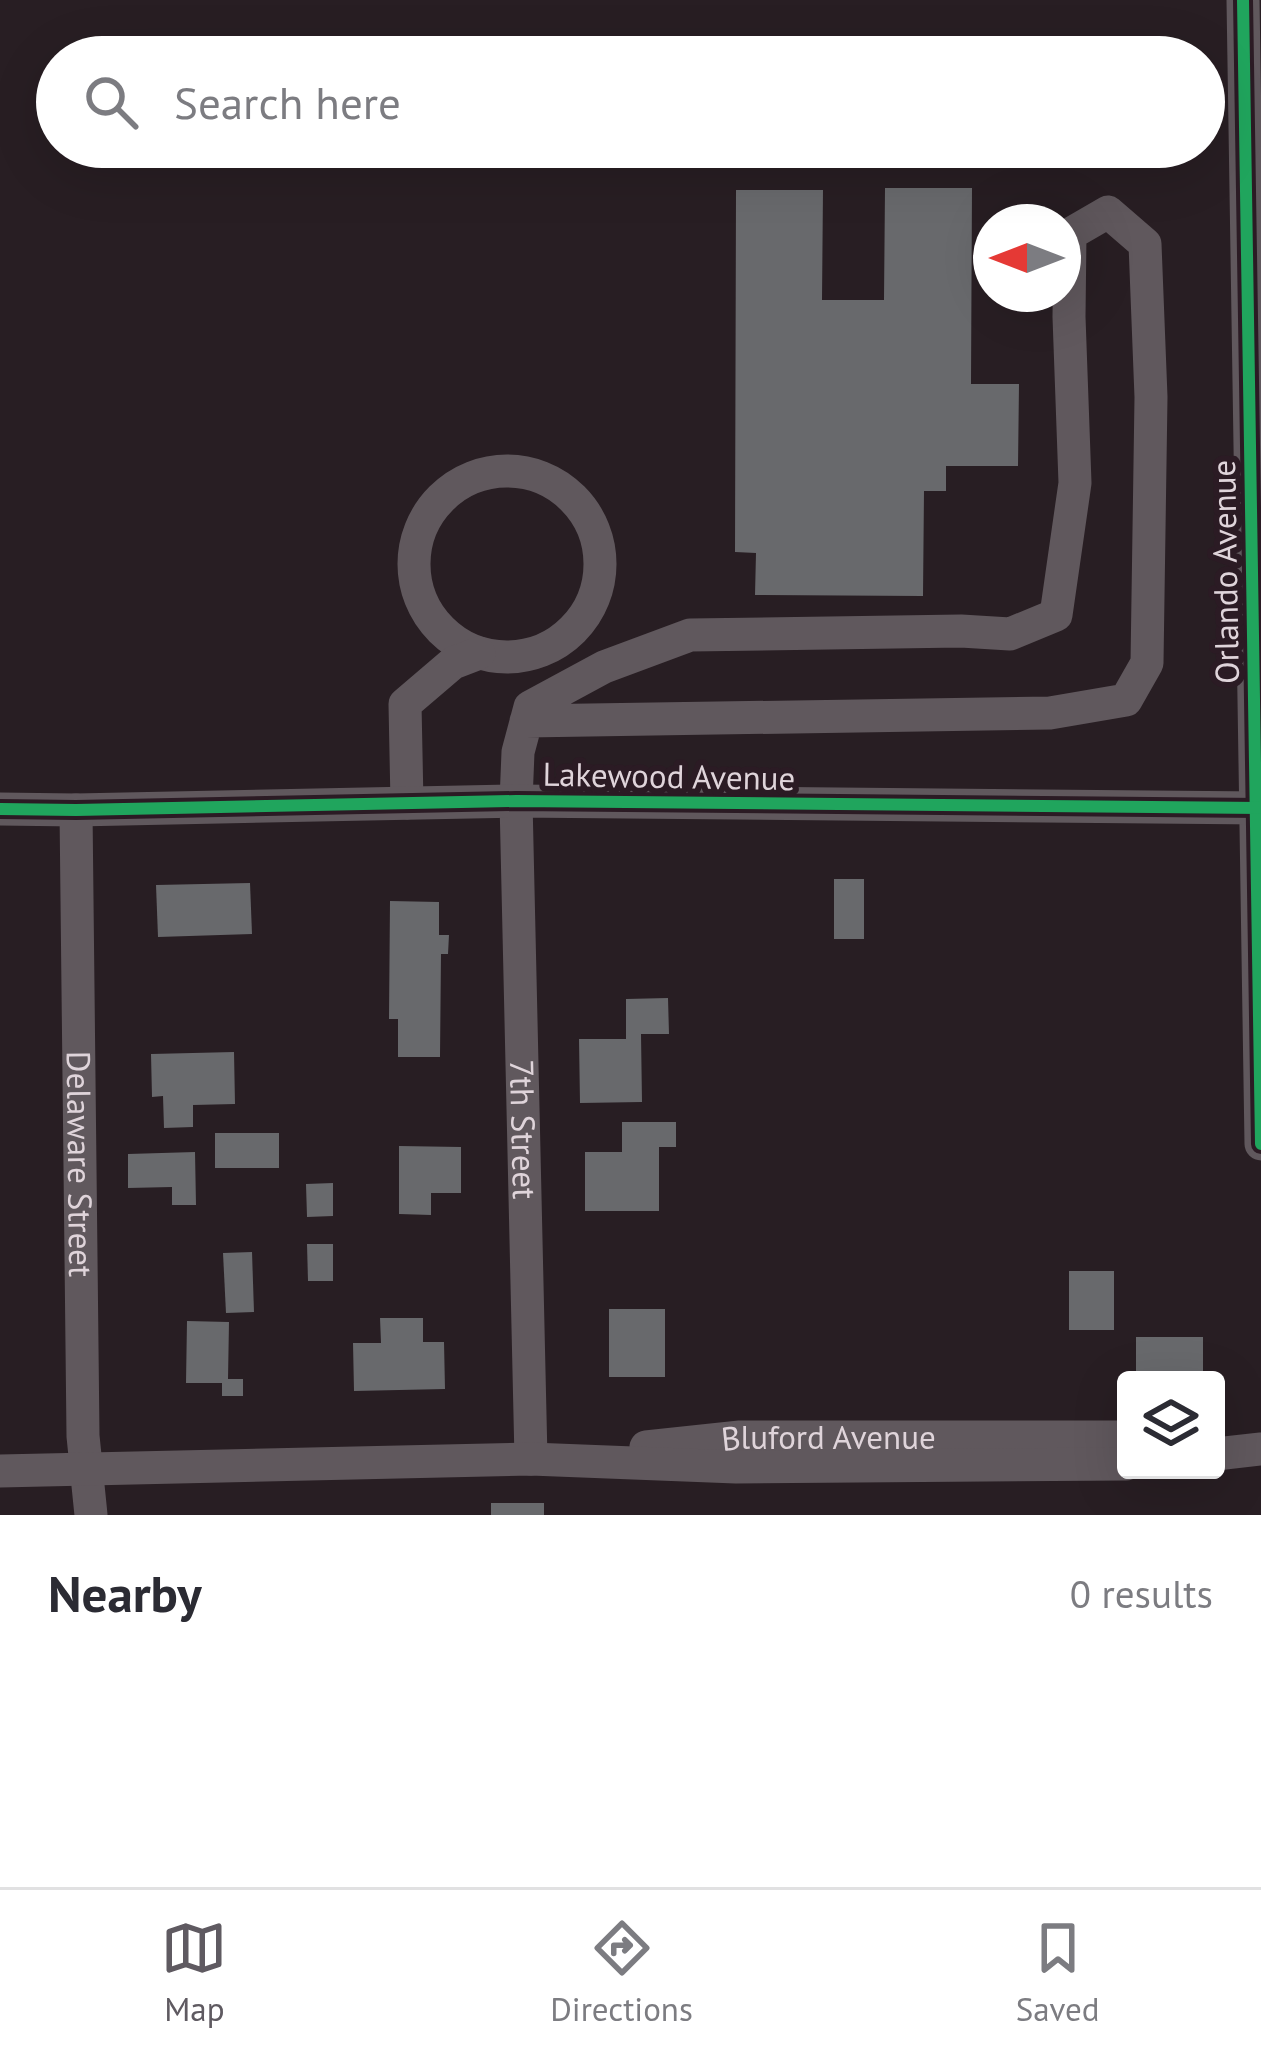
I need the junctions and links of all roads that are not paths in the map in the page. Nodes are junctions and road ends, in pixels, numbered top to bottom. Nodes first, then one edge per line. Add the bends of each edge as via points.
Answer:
1 (1244, 0) edge
2 (479, 653) junction
3 (526, 721) junction
4 (516, 801) junction
5 (407, 803) junction
6 (1258, 808) edge
7 (76, 810) junction
8 (2, 812) edge
9 (1261, 1144) edge
10 (1117, 1437) edge
11 (1225, 1445) edge
12 (1261, 1448) edge
13 (1225, 1453) edge
14 (531, 1459) junction
15 (1117, 1464) edge
16 (86, 1468) junction
17 (0, 1471) edge
18 (91, 1515) edge

1 - 6 street, Orlando Avenue
2 - 2 street via 507,660 538,654 586,616 598,587 592,526 550,481 520,471 488,471 435,501 411,558 430,614
2 - 5 street via 453,663 405,704
3 - 3 street via 1050,713 1126,700 1147,664 1145,244 1108,212 1070,234 1075,483 1056,615 1010,634 690,635 604,667 530,707
3 - 4 street, 7th Street
4 - 5 street, Lakewood Avenue
4 - 6 street, Lakewood Avenue
4 - 14 street, 7th Street
5 - 7 street, Lakewood Avenue
6 - 9 street, Orlando Avenue
7 - 8 street, Lakewood Avenue
7 - 16 street, Delaware Street
10 - 14 street, Bluford Avenue via 740,1436
11 - 12 street
12 - 13 street
14 - 15 street, Bluford Avenue via 736,1467
14 - 16 street, Bluford Avenue
16 - 17 street, Bluford Avenue
16 - 18 street, Delaware Street

